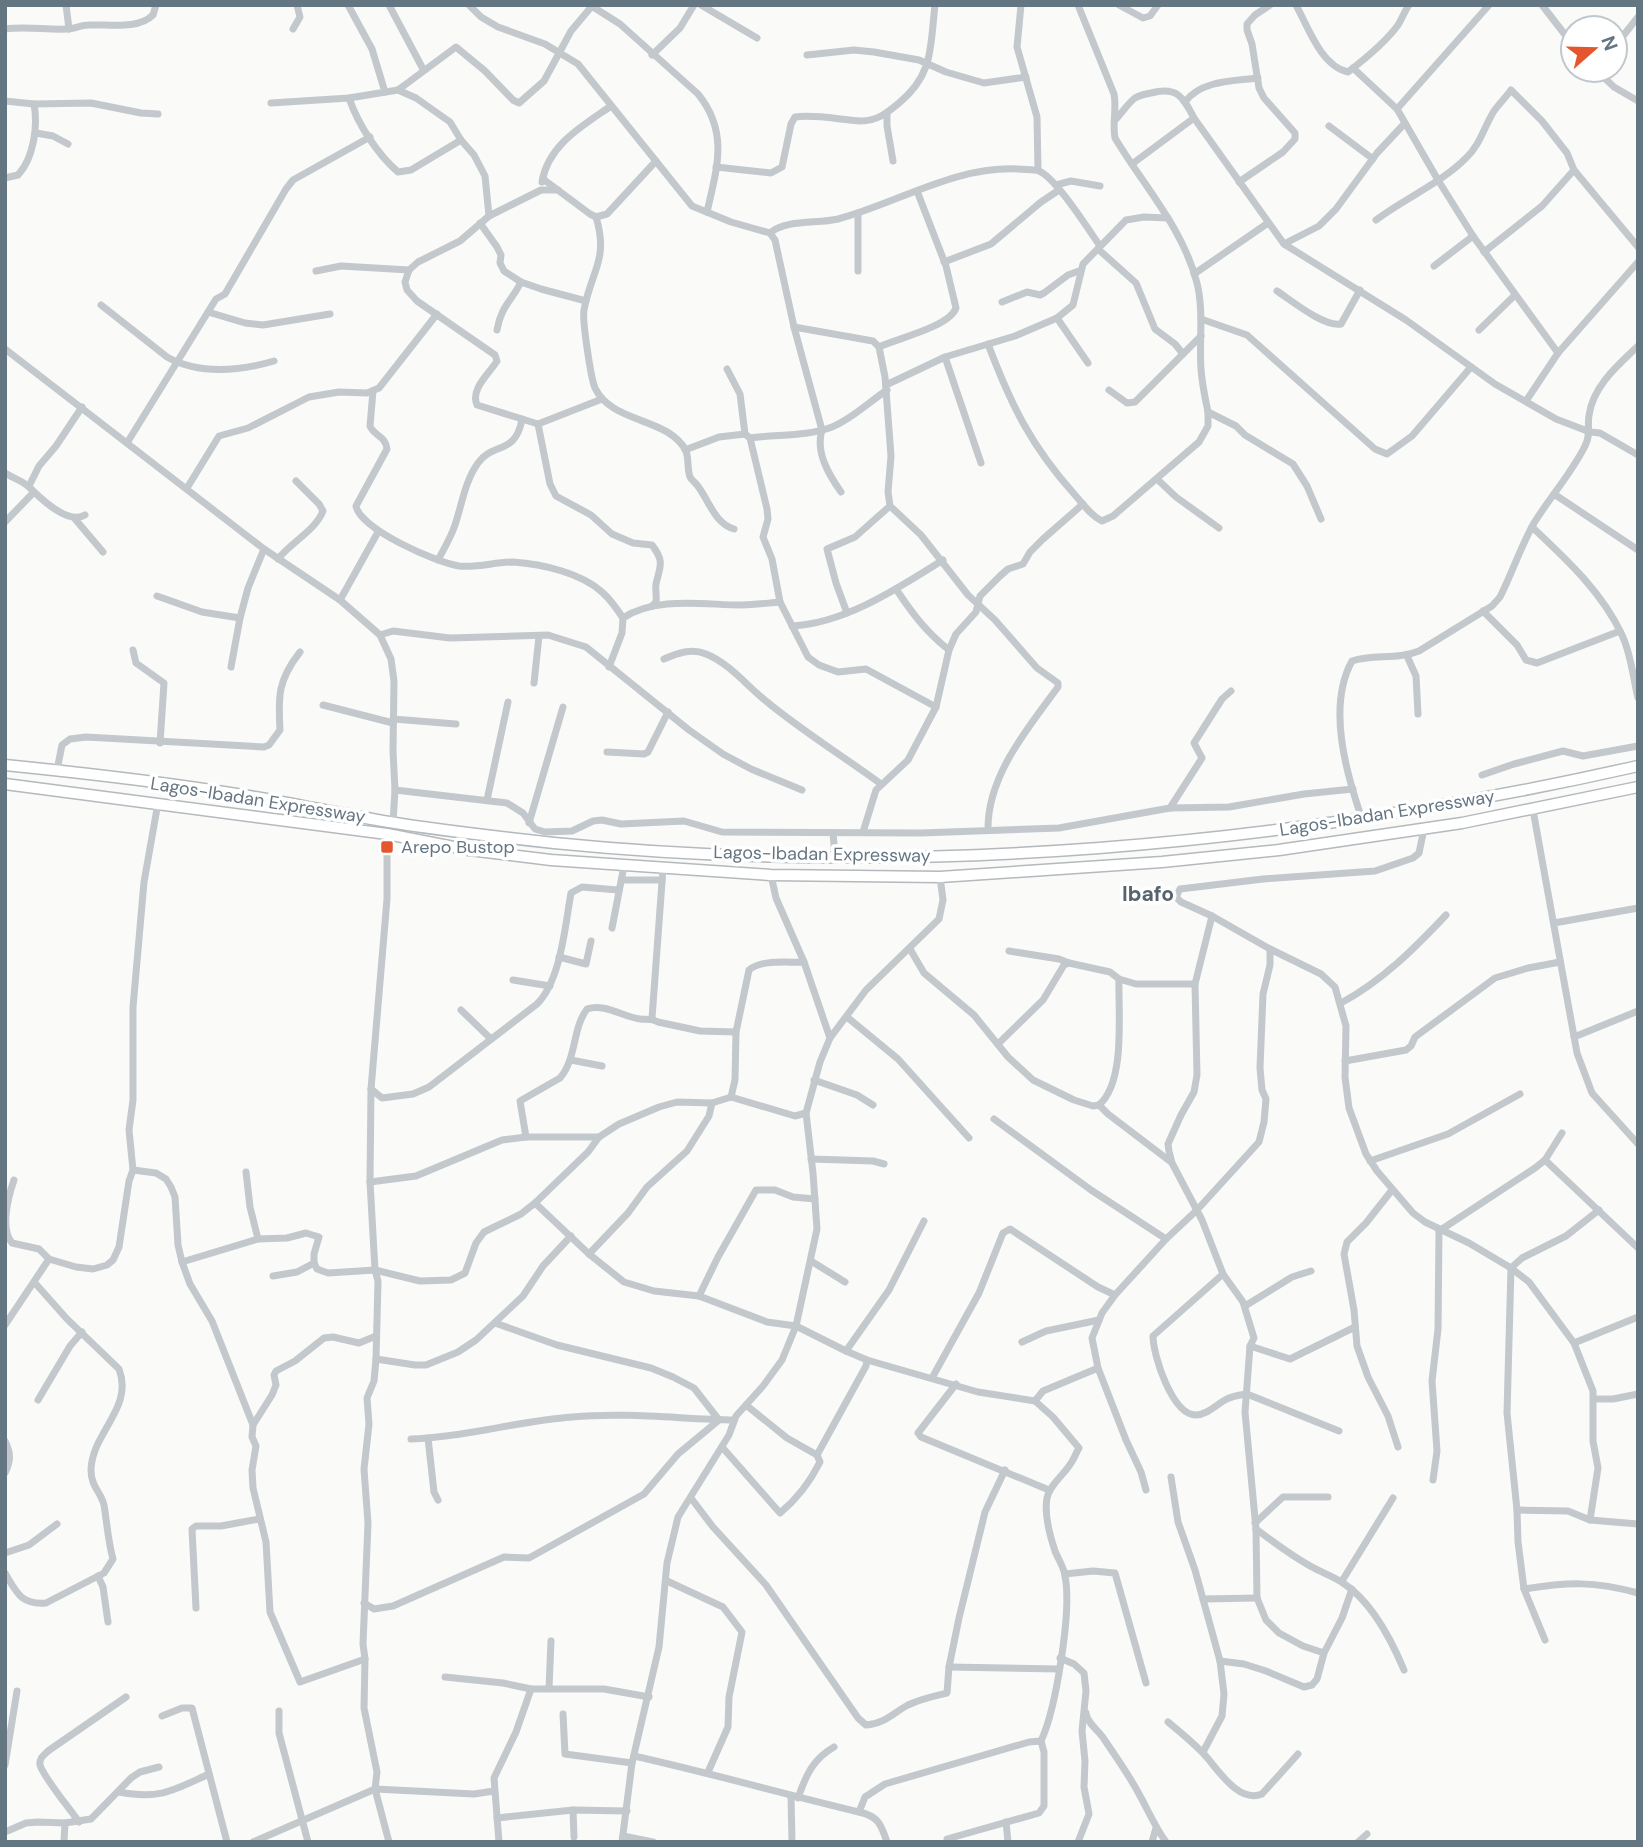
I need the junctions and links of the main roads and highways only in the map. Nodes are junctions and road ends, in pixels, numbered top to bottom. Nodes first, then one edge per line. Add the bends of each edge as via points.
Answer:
1 (5, 765) edge
2 (1638, 766) edge
3 (5, 784) edge
4 (1638, 787) edge

1 - 2 highway, Lagos-Ibadan Expressway via 245,795 393,823 570,844 760,855 921,857 1249,835 1494,797
3 - 4 highway, Lagos-Ibadan Expressway via 387,834 469,850 625,866 771,875 940,877 1292,848 1532,810

